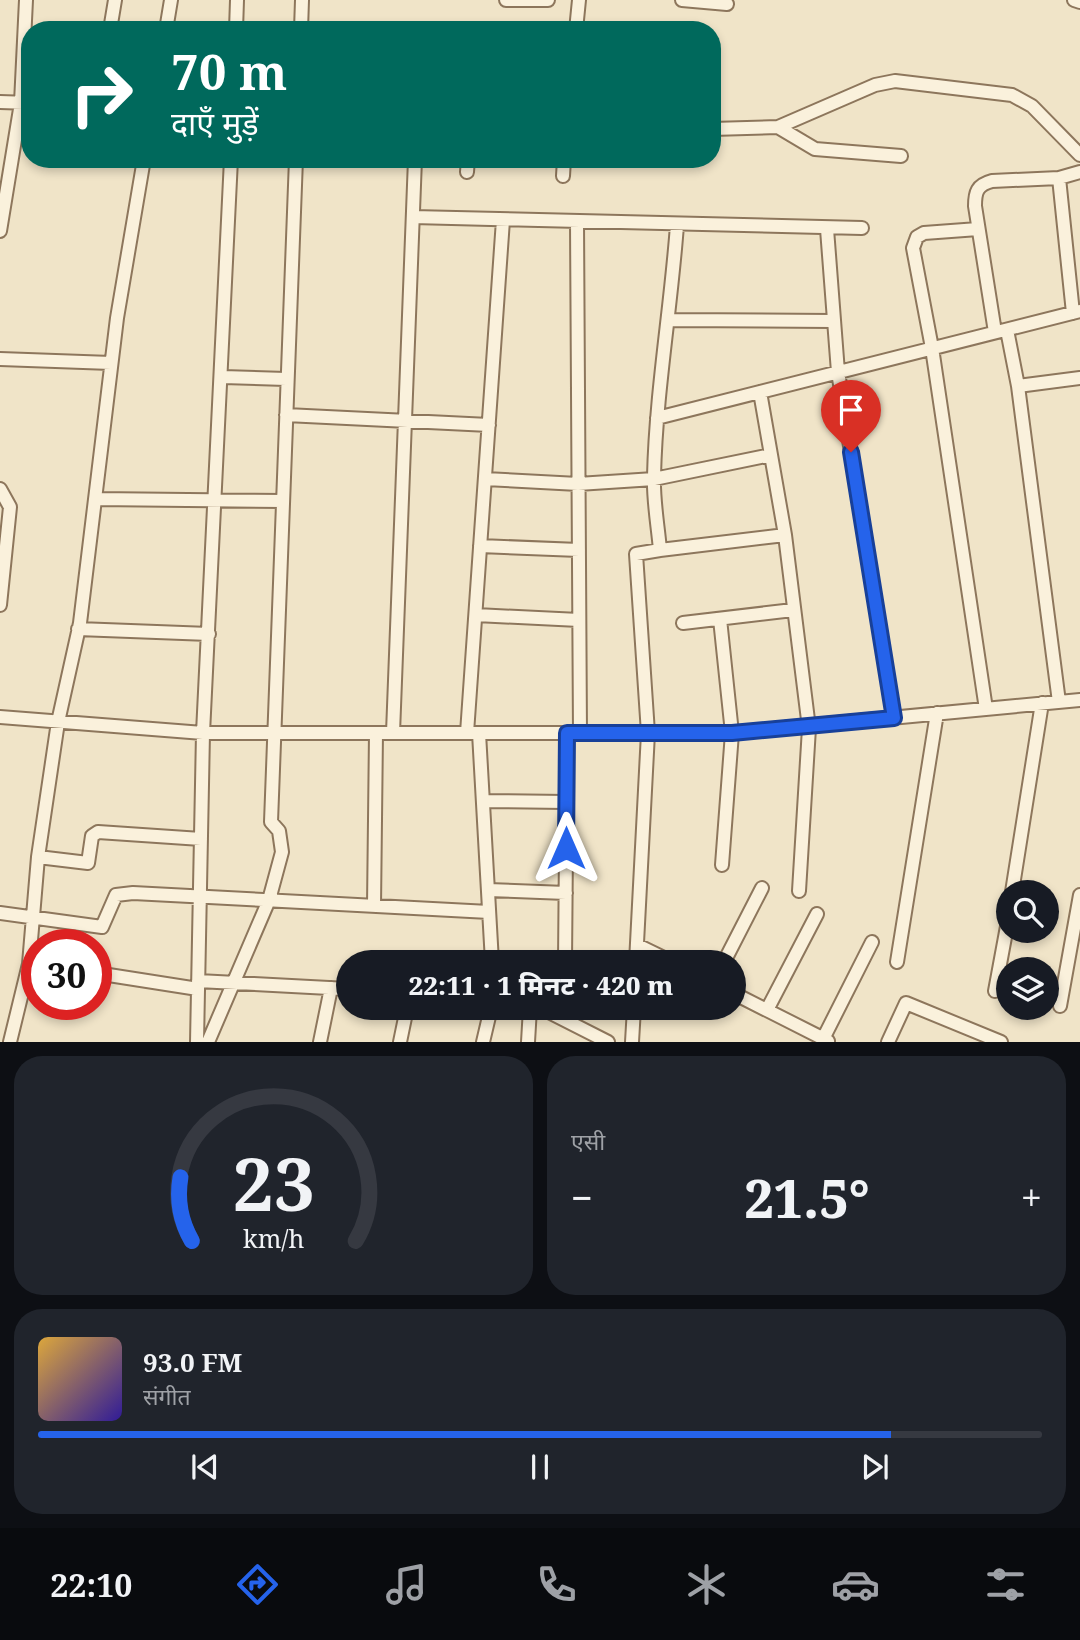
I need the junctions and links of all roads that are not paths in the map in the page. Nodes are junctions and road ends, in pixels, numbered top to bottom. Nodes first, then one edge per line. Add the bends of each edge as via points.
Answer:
1 (26, 0) edge
2 (116, 0) edge
3 (172, 0) edge
4 (237, 0) edge
5 (302, 0) edge
6 (506, 0) edge
7 (548, 0) edge
8 (579, 0) edge
9 (682, 0) edge
10 (1074, 0) edge
11 (1080, 2) edge
12 (727, 4) dead end
13 (26, 21) edge
14 (112, 21) edge
15 (168, 21) edge
16 (236, 21) edge
17 (301, 21) edge
18 (577, 21) edge
19 (0, 102) edge
20 (21, 103) edge
21 (21, 123) edge
22 (778, 127) junction
23 (721, 129) edge
24 (1080, 155) edge
25 (901, 156) dead end
26 (143, 168) edge
27 (231, 168) edge
28 (296, 168) edge
29 (415, 168) edge
30 (563, 168) edge
31 (1080, 172) edge
32 (563, 176) dead end
33 (1059, 178) junction
34 (413, 218) junction
35 (503, 220) junction
36 (577, 222) junction
37 (677, 225) junction
38 (862, 228) dead end
39 (827, 229) junction
40 (978, 229) junction
41 (0, 231) edge
42 (1076, 312) edge
43 (670, 320) junction
44 (833, 321) junction
45 (1001, 331) junction
46 (932, 348) junction
47 (0, 359) edge
48 (111, 363) junction
49 (838, 372) junction
50 (223, 377) junction
51 (1080, 378) edge
52 (286, 379) junction
53 (1018, 386) junction
54 (760, 392) junction
55 (286, 415) junction
56 (657, 418) junction
57 (405, 421) junction
58 (489, 425) junction
59 (771, 455) junction
60 (485, 479) junction
61 (654, 479) junction
62 (578, 484) junction
63 (0, 489) edge
64 (96, 499) junction
65 (216, 501) junction
66 (283, 501) junction
67 (785, 536) junction
68 (480, 546) junction
69 (579, 550) junction
70 (660, 550) junction
71 (0, 605) edge
72 (793, 610) junction
73 (476, 615) junction
74 (579, 620) junction
75 (720, 620) junction
76 (682, 623) dead end
77 (78, 629) junction
78 (209, 634) junction
79 (1080, 700) edge
80 (1059, 702) junction
81 (1042, 703) junction
82 (986, 709) junction
83 (937, 713) junction
84 (0, 717) edge
85 (894, 718) junction
86 (58, 722) junction
87 (809, 728) junction
88 (203, 733) junction
89 (274, 733) junction
90 (376, 733) junction
91 (393, 733) junction
92 (473, 733) junction
93 (573, 733) junction
94 (648, 733) junction
95 (732, 733) junction
96 (484, 801) junction
97 (566, 803) junction
98 (201, 839) junction
99 (38, 857) junction
100 (722, 865) dead end
101 (1014, 880) edge
102 (762, 888) dead end
103 (488, 890) junction
104 (799, 891) dead end
105 (566, 893) junction
106 (1080, 895) edge
107 (200, 896) junction
108 (269, 900) junction
109 (374, 905) junction
110 (489, 912) junction
111 (0, 914) edge
112 (817, 914) dead end
113 (33, 919) junction
114 (33, 929) edge
115 (872, 942) dead end
116 (1004, 943) edge
117 (637, 945) junction
118 (491, 950) edge
119 (565, 950) edge
120 (637, 950) edge
121 (647, 950) edge
122 (730, 950) edge
123 (897, 962) dead end
124 (112, 975) edge
125 (235, 983) junction
126 (198, 985) junction
127 (331, 988) junction
128 (336, 988) edge
129 (995, 991) dead end
130 (746, 1000) edge
131 (21, 1005) edge
132 (1060, 1006) dead end
133 (767, 1010) junction
134 (404, 1020) edge
135 (488, 1020) edge
136 (529, 1020) edge
137 (575, 1020) edge
138 (633, 1020) edge
139 (826, 1040) edge
140 (10, 1041) edge
141 (197, 1041) edge
142 (208, 1041) edge
143 (320, 1041) edge
144 (400, 1041) edge
145 (483, 1041) edge
146 (528, 1041) edge
147 (608, 1041) edge
148 (632, 1041) edge
149 (888, 1041) edge
150 (997, 1041) edge

1 - 13 street
2 - 14 street
3 - 15 street
4 - 16 street
5 - 17 street
6 - 7 street
8 - 18 street
9 - 12 street
10 - 11 street
19 - 20 street
21 - 41 street
22 - 23 street
22 - 24 street via 875,85 923,83 1012,95 1043,115
22 - 25 street via 815,149
26 - 48 street
27 - 50 street
28 - 52 street
29 - 34 street
30 - 32 street
31 - 33 street
33 - 40 street via 982,184 975,195
33 - 42 street
34 - 35 street
34 - 57 street
35 - 36 street
35 - 58 street
36 - 37 street
36 - 62 street
37 - 39 street
37 - 43 street
38 - 39 street
39 - 44 street
40 - 45 street
40 - 46 street via 924,233 914,242
42 - 45 street
43 - 44 street
43 - 56 street
44 - 49 street
45 - 46 street
45 - 53 street
46 - 49 street
46 - 82 street
47 - 48 street
48 - 64 street
49 - 54 street
49 - 85 street
50 - 52 street
50 - 65 street
51 - 53 street
52 - 55 street
53 - 80 street
54 - 56 street
54 - 59 street
55 - 57 street
55 - 66 street
56 - 61 street
57 - 58 street
57 - 91 street
58 - 60 street
59 - 61 street
59 - 67 street
60 - 62 street
60 - 68 street
61 - 62 street
61 - 70 street
62 - 69 street
63 - 71 street via 10,506
64 - 65 street
64 - 77 street
65 - 66 street
65 - 78 street
66 - 89 street
67 - 70 street
67 - 72 street
68 - 69 street
68 - 73 street
69 - 74 street
70 - 94 street via 636,554
72 - 75 street
72 - 87 street
73 - 74 street
73 - 92 street
74 - 93 street
75 - 76 street
75 - 95 street
77 - 78 street
77 - 86 street
78 - 88 street
79 - 80 street
80 - 81 street
81 - 82 street
81 - 101 street
82 - 83 street
83 - 85 street
83 - 123 street
84 - 86 street
85 - 87 street
86 - 88 street
86 - 99 street
87 - 95 street
87 - 104 street
88 - 89 street
88 - 98 street
89 - 90 street
89 - 108 street via 271,822 279,831 282,852
90 - 91 street
90 - 109 street
91 - 92 street
92 - 93 street
92 - 96 street
93 - 94 street
93 - 97 street
94 - 95 street
94 - 117 street
95 - 100 street
96 - 97 street
96 - 103 street
97 - 105 street
98 - 99 street via 98,832 92,836 88,863
98 - 107 street
99 - 113 street
102 - 122 street
103 - 105 street
103 - 110 street
105 - 119 street
106 - 132 street
107 - 108 street
107 - 113 street via 116,895 102,927
107 - 126 street
108 - 109 street
108 - 125 street
109 - 110 street
110 - 118 street
111 - 113 street
112 - 133 street
113 - 114 street
115 - 139 street
116 - 129 street
117 - 120 street
117 - 121 street
124 - 126 street
125 - 126 street
125 - 127 street
125 - 142 street
126 - 141 street
127 - 128 street
127 - 143 street
130 - 133 street
131 - 140 street
133 - 139 street
134 - 144 street
135 - 145 street
136 - 146 street
137 - 147 street
138 - 148 street
149 - 150 street via 906,1003

